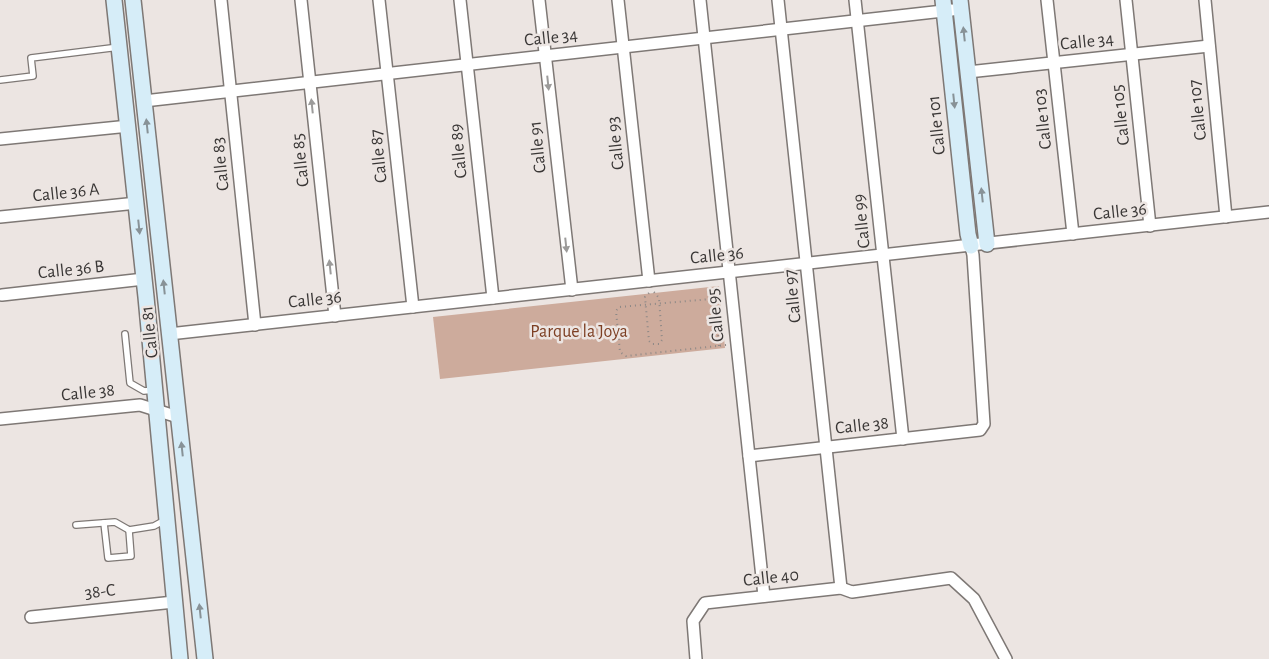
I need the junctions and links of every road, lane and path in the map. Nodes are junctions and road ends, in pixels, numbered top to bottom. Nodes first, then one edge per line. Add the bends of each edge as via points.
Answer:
1 (114, 0) edge
2 (133, 0) edge
3 (221, 0) edge
4 (300, 0) edge
5 (379, 0) edge
6 (460, 0) edge
7 (539, 0) edge
8 (618, 0) edge
9 (700, 0) edge
10 (778, 0) edge
11 (855, 0) edge
12 (1047, 0) edge
13 (1126, 0) edge
14 (1205, 0) edge
15 (961, 4) edge
16 (944, 5) edge
17 (858, 20) junction
18 (782, 29) junction
19 (704, 38) junction
20 (1209, 46) junction
21 (120, 47) junction
22 (624, 47) junction
23 (1132, 54) junction
24 (545, 56) junction
25 (1054, 63) junction
26 (467, 65) junction
27 (968, 72) junction
28 (387, 74) junction
29 (0, 80) edge
30 (310, 82) junction
31 (231, 91) junction
32 (144, 101) junction
33 (129, 126) junction
34 (0, 139) edge
35 (136, 203) junction
36 (1269, 212) edge
37 (0, 217) edge
38 (1226, 217) junction
39 (1150, 226) junction
40 (1073, 234) junction
41 (987, 244) junction
42 (971, 246) junction
43 (883, 256) junction
44 (807, 264) junction
45 (729, 272) junction
46 (144, 279) junction
47 (651, 289) junction
48 (572, 290) junction
49 (2, 295) dead end
50 (493, 298) junction
51 (659, 304) junction
52 (646, 305) junction
53 (413, 307) junction
54 (335, 316) junction
55 (255, 324) junction
56 (125, 334) dead end
57 (169, 334) junction
58 (726, 345) dead end
59 (719, 346) junction
60 (154, 389) junction
61 (156, 410) junction
62 (178, 417) junction
63 (0, 419) edge
64 (903, 439) junction
65 (827, 447) junction
66 (749, 456) junction
67 (189, 518) junction
68 (167, 520) junction
69 (104, 523) junction
70 (76, 525) dead end
71 (128, 530) junction
72 (841, 588) junction
73 (764, 596) junction
74 (174, 602) junction
75 (30, 617) dead end
76 (180, 659) edge
77 (205, 659) edge
78 (696, 659) edge
79 (1006, 659) edge

1 - 21 main road, Calle 81
2 - 32 main road, Calle 81
3 - 31 street, Calle 83
4 - 30 street, Calle 85
5 - 28 street, Calle 87
6 - 26 street, Calle 89
7 - 24 street, Calle 91
8 - 22 street, Calle 93
9 - 19 street, Calle 95
10 - 18 street, Calle 97
11 - 17 street, Calle 99
12 - 25 street, Calle 103
13 - 23 street, Calle 105
14 - 20 street, Calle 107
15 - 16 street, Calle 34
27 -> 15 main road, Calle 101
16 - 17 street, Calle 34
16 -> 42 main road, Calle 101
17 - 18 street, Calle 34
17 - 43 street, Calle 99
18 - 19 street, Calle 34
18 - 44 street, Calle 97
19 - 22 street, Calle 34
19 - 45 street, Calle 95
20 - 23 street, Calle 34
20 - 38 street, Calle 107
21 - 29 lane via 31,58 33,76
21 - 33 main road, Calle 81
22 - 24 street, Calle 34
22 - 47 street, Calle 93
23 - 25 street, Calle 34
23 - 39 street, Calle 105
24 - 26 street, Calle 34
24 -> 48 street, Calle 91
25 - 27 street, Calle 34
25 - 40 street, Calle 103
26 - 28 street, Calle 34
26 - 50 street, Calle 89
41 -> 27 main road, Calle 101
28 - 30 street, Calle 34
28 - 53 street, Calle 87
30 - 31 street, Calle 34
54 -> 30 street, Calle 85
31 - 32 street, Calle 34
31 - 55 street, Calle 83
57 -> 32 main road, Calle 81
33 - 34 street
33 - 35 main road, Calle 81
35 - 37 street, Calle 36 A
35 -> 46 main road, Calle 81
36 - 38 street, Calle 36
38 - 39 street, Calle 36
39 - 40 street, Calle 36
40 - 41 street, Calle 36
41 - 42 street, Calle 36
42 - 43 street, Calle 36
42 - 64 street, Calle 38 via 984,424 980,430
43 - 44 street, Calle 36
43 - 64 street, Calle 99
44 - 45 street, Calle 36
44 - 65 street, Calle 97
45 - 47 street, Calle 36
45 - 66 street, Calle 95
46 - 49 street, Calle 36 B
46 - 60 main road, Calle 81
47 - 48 street, Calle 36
47 - 51 path via 658,295
47 - 52 path
48 - 50 street, Calle 36
50 - 53 street, Calle 36
51 - 52 path
51 - 52 path via 662,340 659,344 649,341
51 - 59 path via 715,301
52 - 59 path via 620,307 616,311 620,352 626,356
53 - 54 street, Calle 36
54 - 55 street, Calle 36
55 - 57 street, Calle 36
56 - 60 lane via 130,384 144,391
57 - 62 main road, Calle 81
58 - 59 path
60 - 61 main road, Calle 81
61 - 62 street, Calle 38
61 - 63 street, Calle 38 via 140,405
61 - 68 main road, Calle 81
67 -> 62 main road, Calle 81
64 - 65 street, Calle 38
65 - 66 street, Calle 38
65 - 72 street, Calle 97
66 - 73 street, Calle 95
67 - 68 main road
77 -> 67 main road, Calle 81
68 - 71 lane via 154,526
68 - 74 main road, Calle 81
69 - 70 lane
69 - 71 lane via 115,522
69 - 71 lane via 108,558 131,556
72 - 73 street, Calle 40
72 - 79 street, Calle 40 via 852,592 951,578 974,598
73 - 78 street, Calle 40 via 705,603 693,621
74 - 75 street, 38-C
74 - 76 main road, Calle 81

